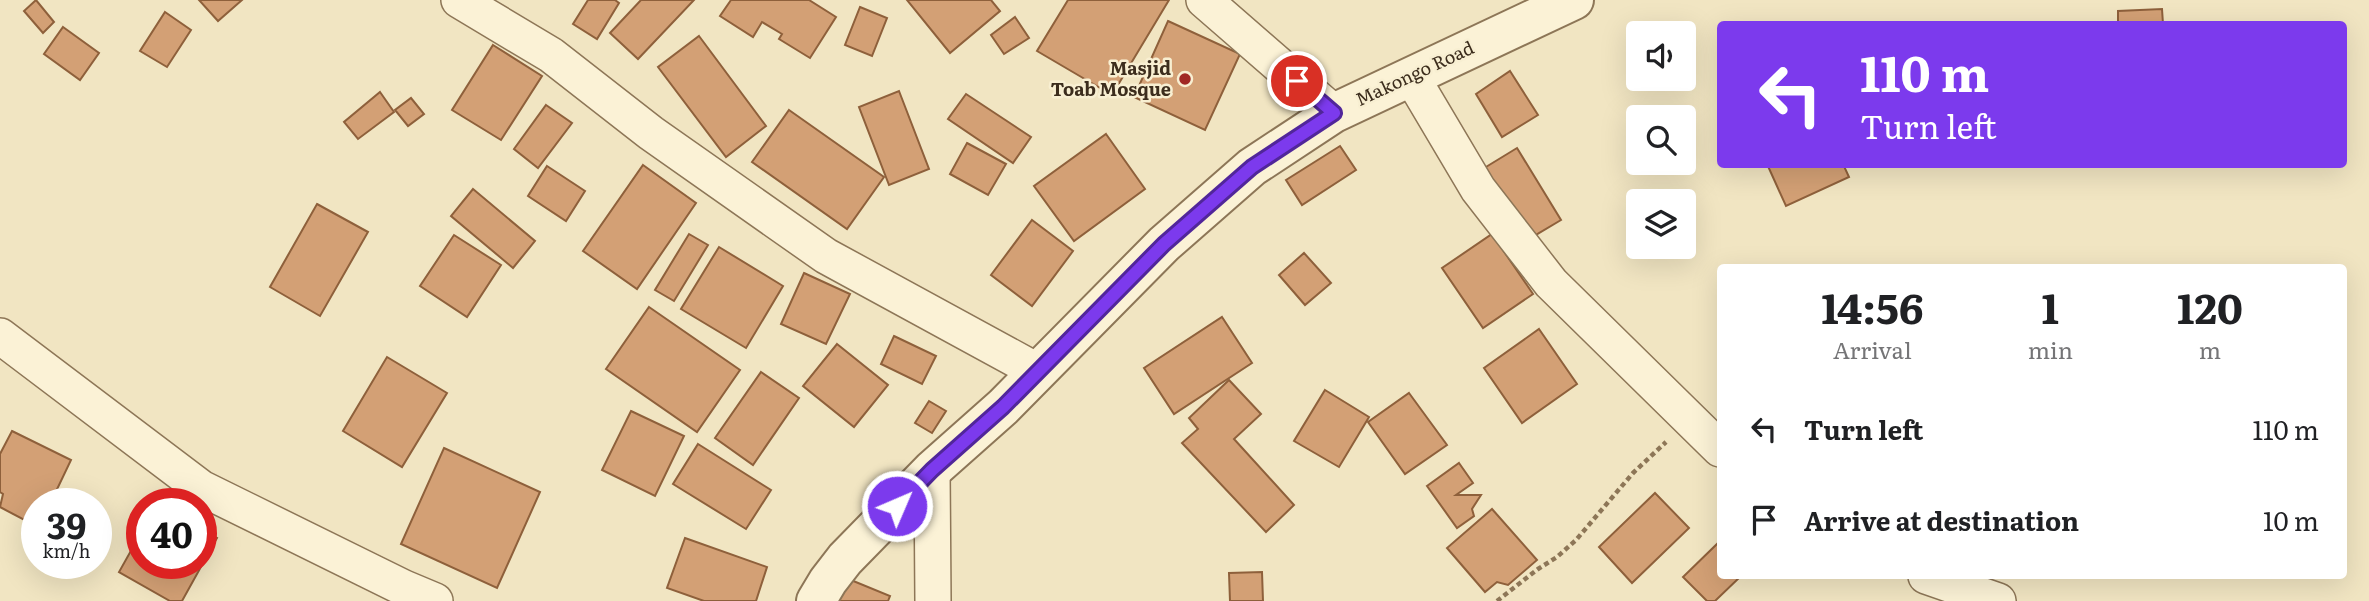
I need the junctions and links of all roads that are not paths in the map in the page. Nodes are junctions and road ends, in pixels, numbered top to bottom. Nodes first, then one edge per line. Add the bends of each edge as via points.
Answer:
1 (459, 0) edge
2 (1204, 0) edge
3 (1574, 0) edge
4 (1411, 76) junction
5 (1334, 113) junction
6 (0, 336) edge
7 (1037, 371) junction
8 (1717, 446) edge
9 (932, 470) junction
10 (1935, 579) edge
11 (435, 601) edge
12 (816, 601) edge
13 (933, 601) edge
14 (1997, 601) edge

1 - 7 street via 551,55 650,133 826,256
2 - 5 street
3 - 4 street, Makongo Road
4 - 5 street, Makongo Road
4 - 8 street via 1478,188 1551,283
5 - 7 street, Makongo Road via 1252,167 1164,244
6 - 11 street via 201,488
7 - 9 street, Makongo Road
9 - 12 street, Makongo Road via 845,559
9 - 13 street
10 - 14 street

